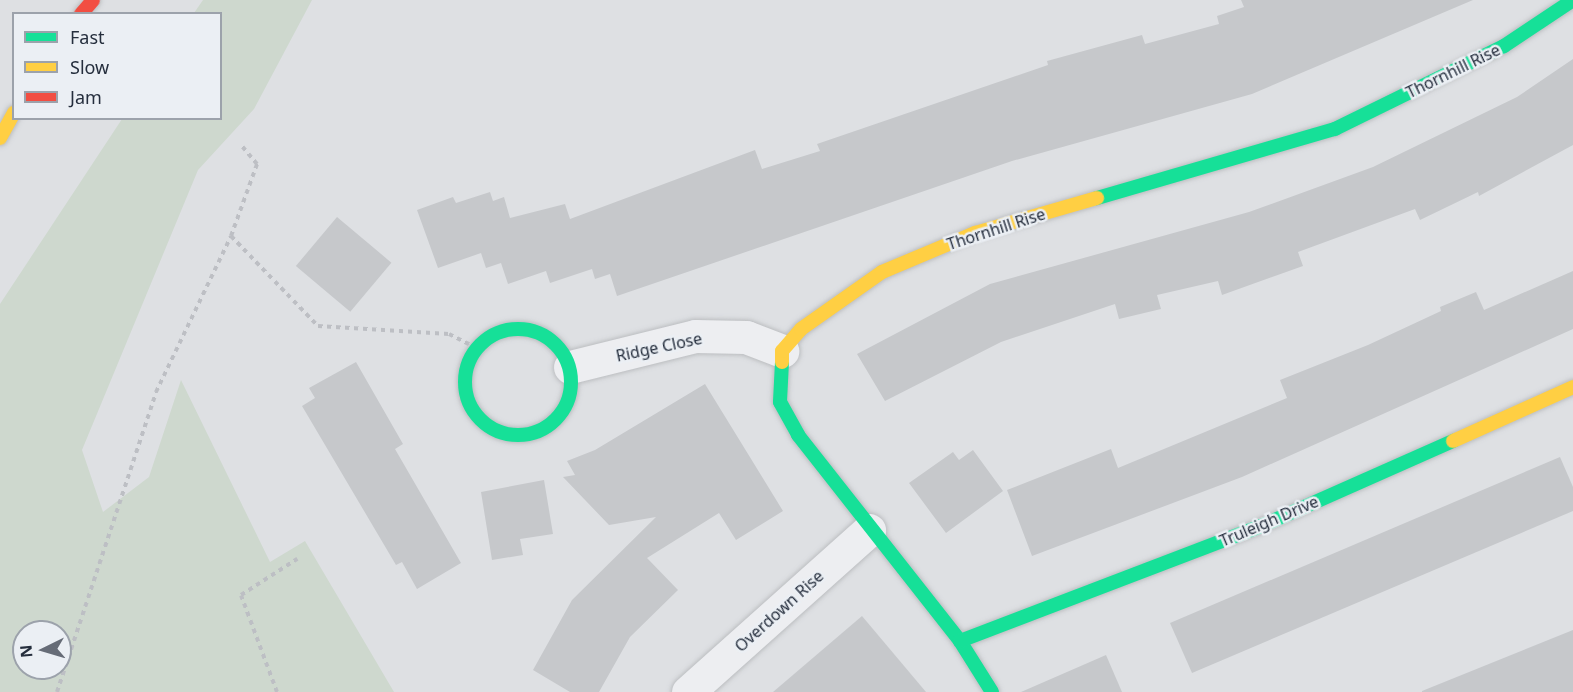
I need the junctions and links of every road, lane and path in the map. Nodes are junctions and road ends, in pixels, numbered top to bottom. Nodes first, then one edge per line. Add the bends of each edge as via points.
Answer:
1 (93, 0) edge
2 (1573, 0) edge
3 (83, 12) edge
4 (12, 117) edge
5 (0, 138) edge
6 (241, 145) dead end
7 (231, 236) junction
8 (476, 348) junction
9 (782, 351) junction
10 (570, 367) junction
11 (1573, 387) edge
12 (869, 530) junction
13 (297, 559) dead end
14 (960, 641) junction
15 (57, 692) edge
16 (277, 692) edge
17 (688, 692) edge
18 (992, 692) edge

1 - 3 main road
2 - 9 main road, Thornhill Rise via 1504,46 1335,129 975,233 882,272 801,329
4 - 5 main road
6 - 7 path via 257,164
7 - 8 path via 318,326 448,334
7 - 15 path via 156,392
8 - 10 main road via 489,337 521,328 552,339
8 - 10 main road via 467,364 468,400 491,428 508,435 526,435 558,418 568,403
9 - 10 street, Ridge Close via 746,337 695,336
9 - 12 main road via 780,402
11 - 14 main road, Truleigh Drive via 1261,526
12 - 14 main road
12 - 17 street, Overdown Rise
13 - 16 path via 241,595
14 - 18 main road

